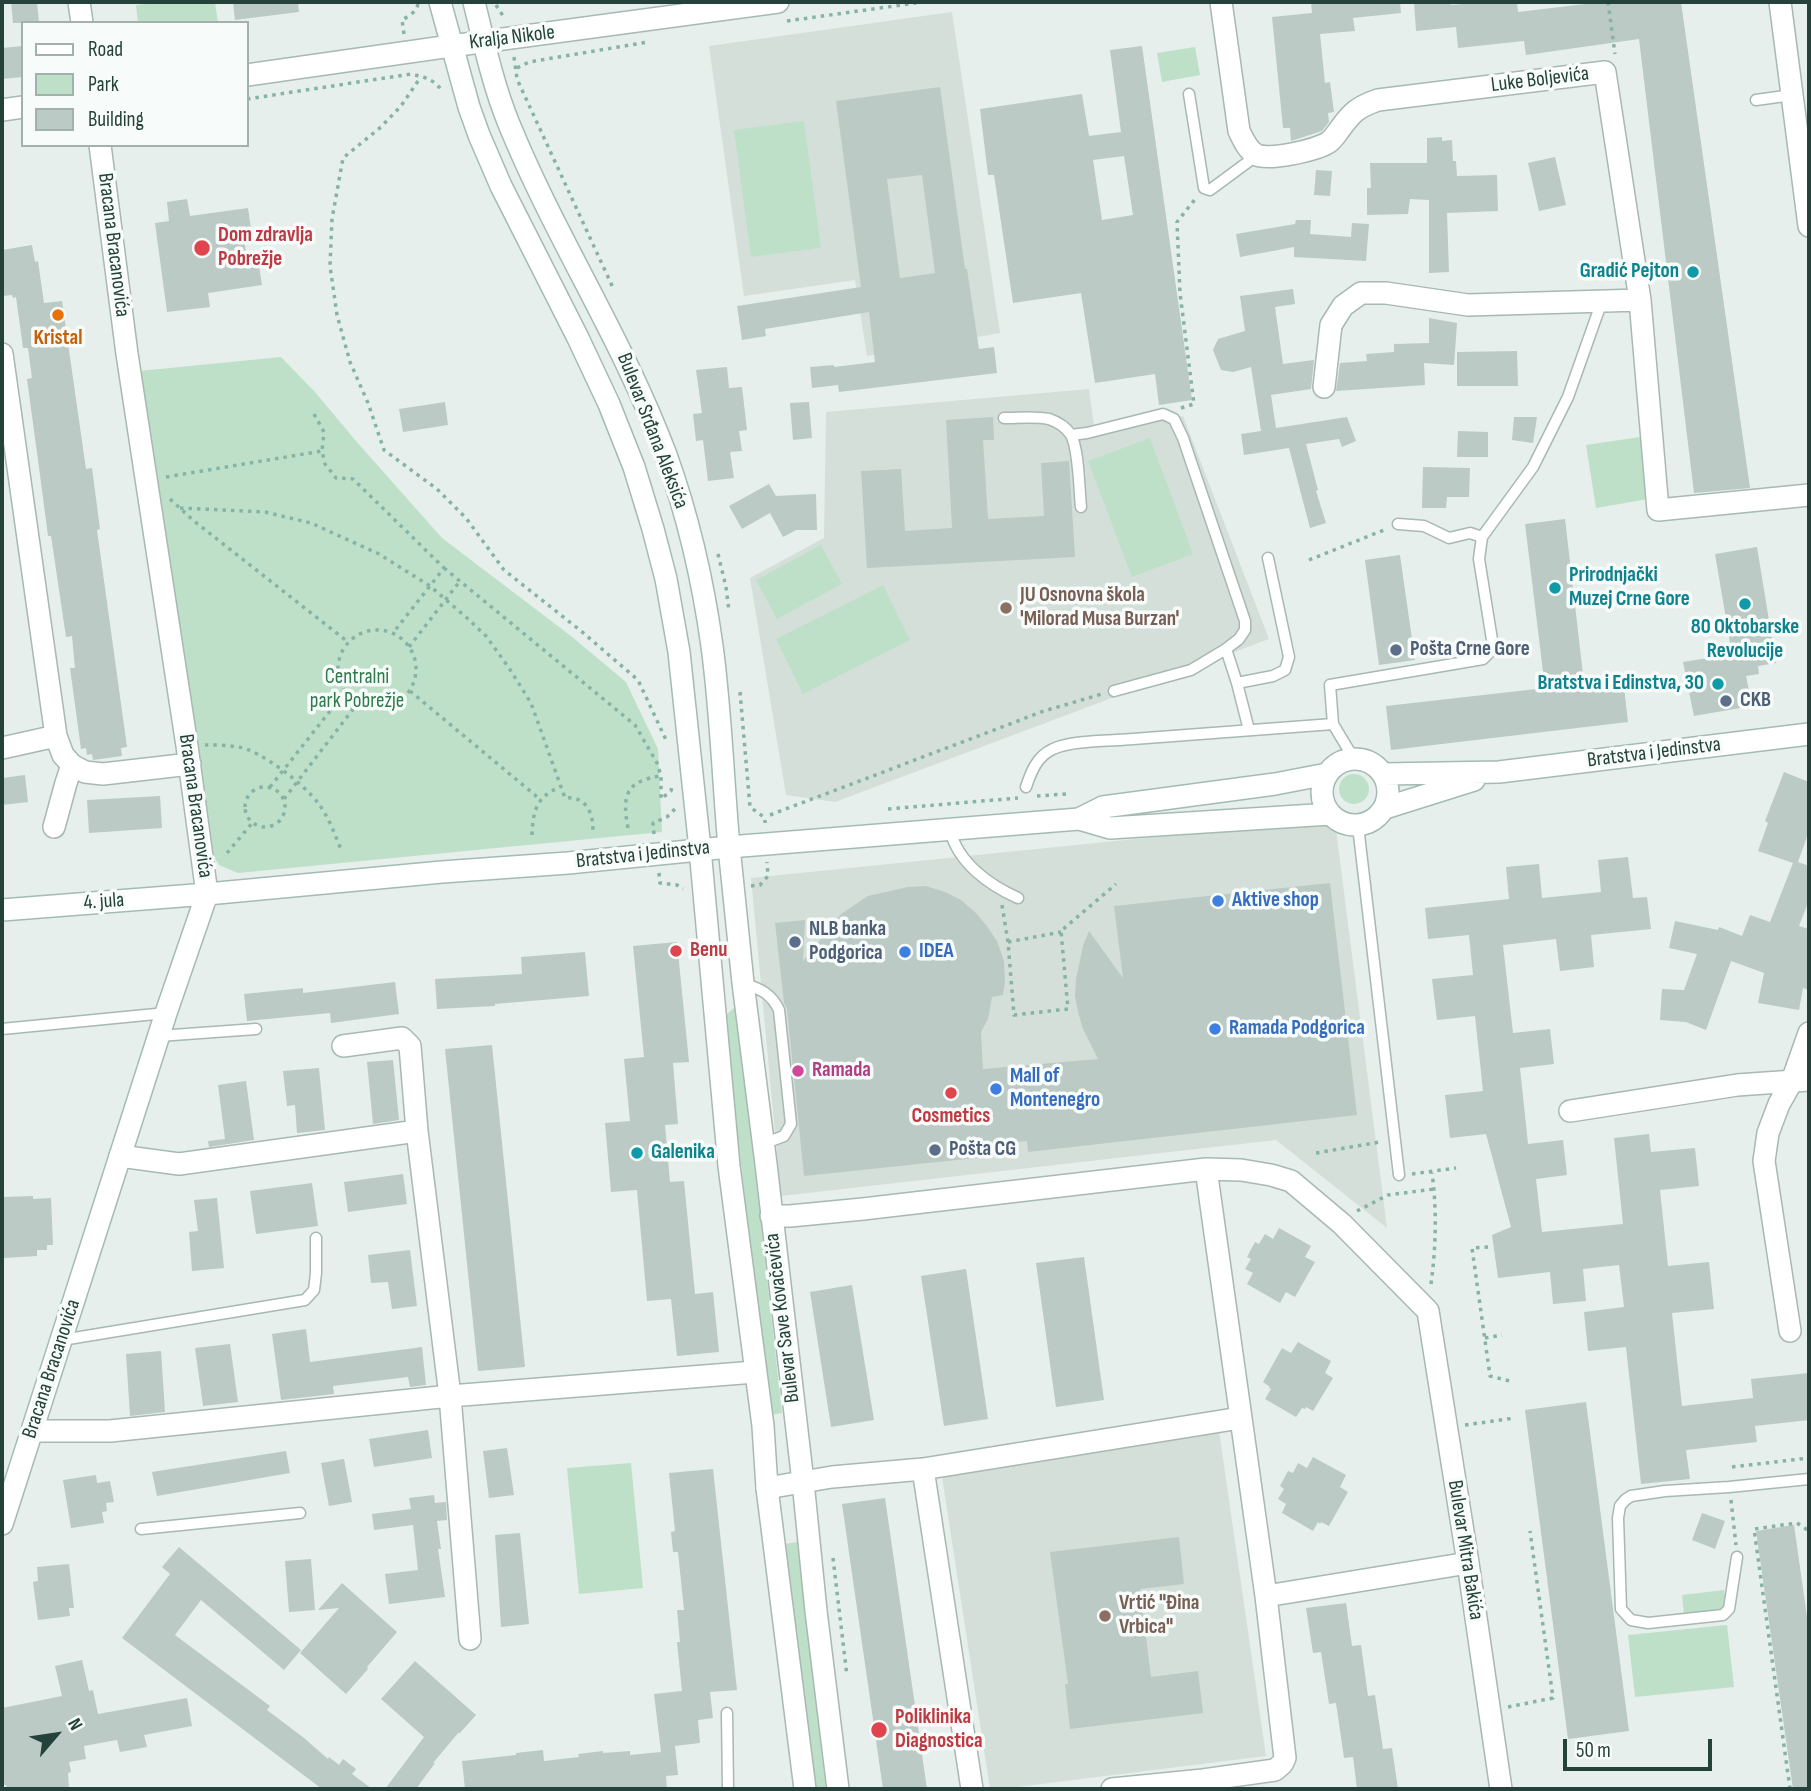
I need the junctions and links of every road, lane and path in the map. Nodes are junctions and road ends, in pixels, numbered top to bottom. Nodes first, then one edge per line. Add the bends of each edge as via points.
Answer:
1 (79, 2) edge
2 (418, 2) edge
3 (440, 2) edge
4 (474, 2) edge
5 (493, 2) edge
6 (778, 2) edge
7 (1221, 2) edge
8 (1608, 2) edge
9 (1780, 2) edge
10 (505, 16) dead end
11 (402, 20) dead end
12 (82, 21) edge
13 (484, 41) junction
14 (452, 46) junction
15 (517, 68) dead end
16 (1605, 72) junction
17 (248, 75) edge
18 (517, 79) dead end
19 (418, 81) dead end
20 (1189, 94) dead end
21 (1792, 95) junction
22 (248, 99) edge
23 (449, 100) dead end
24 (1756, 100) dead end
25 (21, 107) edge
26 (2, 110) edge
27 (100, 147) edge
28 (1256, 156) junction
29 (1204, 188) junction
30 (1809, 226) edge
31 (1640, 300) junction
32 (1602, 301) junction
33 (2, 354) edge
34 (1324, 387) dead end
35 (314, 414) dead end
36 (1163, 414) junction
37 (1004, 418) dead end
38 (1071, 435) junction
39 (322, 451) junction
40 (146, 480) junction
41 (1809, 495) edge
42 (12, 498) edge
43 (1081, 507) dead end
44 (180, 508) junction
45 (1398, 524) joint
46 (1482, 537) junction
47 (1268, 558) dead end
48 (1308, 560) dead end
49 (444, 568) junction
50 (460, 581) junction
51 (430, 586) junction
52 (446, 599) junction
53 (393, 633) junction
54 (348, 642) junction
55 (409, 647) junction
56 (1226, 649) junction
57 (1237, 682) junction
58 (410, 691) junction
59 (1114, 691) joint
60 (345, 692) junction
61 (357, 704) junction
62 (1333, 724) junction
63 (1249, 730) junction
64 (1809, 734) edge
65 (56, 736) junction
66 (670, 747) dead end
67 (2, 748) edge
68 (189, 755) junction
69 (1354, 759) junction
70 (72, 765) junction
71 (283, 771) junction
72 (1499, 772) junction
73 (1327, 774) junction
74 (1384, 774) junction
75 (660, 776) junction
76 (297, 781) junction
77 (677, 786) dead end
78 (561, 787) junction
79 (1026, 787) dead end
80 (270, 788) junction
81 (1066, 794) dead end
82 (284, 799) junction
83 (541, 800) junction
84 (679, 800) dead end
85 (1385, 808) junction
86 (888, 809) dead end
87 (1330, 814) junction
88 (770, 815) dead end
89 (1072, 820) junction
90 (253, 822) junction
91 (653, 823) dead end
92 (1358, 826) junction
93 (54, 827) dead end
94 (628, 828) dead end
95 (593, 830) dead end
96 (950, 830) junction
97 (532, 835) dead end
98 (729, 847) junction
99 (700, 849) junction
100 (342, 852) dead end
101 (227, 853) dead end
102 (660, 883) dead end
103 (1116, 884) dead end
104 (999, 890) junction
105 (687, 892) dead end
106 (207, 894) junction
107 (1018, 898) dead end
108 (2, 910) edge
109 (1061, 931) junction
110 (1008, 942) junction
111 (743, 983) junction
112 (166, 1013) junction
113 (2, 1029) edge
114 (256, 1029) dead end
115 (1809, 1033) edge
116 (159, 1036) junction
117 (343, 1046) dead end
118 (1801, 1080) edge
119 (1570, 1111) dead end
120 (417, 1131) junction
121 (1396, 1139) junction
122 (763, 1144) junction
123 (1316, 1153) dead end
124 (120, 1156) junction
125 (1456, 1168) dead end
126 (1206, 1169) junction
127 (1432, 1173) junction
128 (1399, 1175) joint
129 (1434, 1189) junction
130 (771, 1216) junction
131 (1342, 1224) junction
132 (316, 1238) dead end
133 (1488, 1247) dead end
134 (1428, 1311) junction
135 (1790, 1331) dead end
136 (1502, 1335) dead end
137 (1485, 1338) junction
138 (62, 1340) junction
139 (755, 1372) junction
140 (1510, 1381) dead end
141 (450, 1396) junction
142 (1240, 1418) junction
143 (1514, 1418) dead end
144 (1446, 1427) junction
145 (33, 1431) junction
146 (1809, 1458) edge
147 (1732, 1467) dead end
148 (923, 1469) junction
149 (1809, 1479) edge
150 (803, 1482) junction
151 (1729, 1487) junction
152 (767, 1488) junction
153 (300, 1513) dead end
154 (2, 1524) edge
155 (141, 1529) dead end
156 (1530, 1531) dead end
157 (1809, 1531) edge
158 (1737, 1557) joint
159 (1468, 1563) junction
160 (1266, 1596) junction
161 (470, 1639) dead end
162 (1489, 1711) junction
163 (727, 1713) dead end
164 (1203, 1784) edge
165 (728, 1789) edge
166 (804, 1789) edge
167 (838, 1789) edge
168 (972, 1789) edge
169 (1112, 1789) edge
170 (1501, 1789) edge
171 (1790, 1789) edge

1 - 12 street
2 - 11 path via 412,15
3 - 14 street, Bulevar Srđana Aleksića
4 - 13 street, Bulevar Srđana Aleksića
5 - 10 path
6 - 13 street, Kralja Nikole
7 - 28 street via 1239,131
8 - 16 path via 1615,54
9 - 21 street
13 - 14 street, Kralja Nikole
13 - 98 street, Bulevar Srđana Aleksića via 509,124 640,391 687,522 712,647
14 - 17 street, Kralja Nikole
14 - 99 street, Bulevar Srđana Aleksića via 479,135 609,404 634,467 666,579 679,652
15 - 18 path
16 - 28 street, Luke Boljevića via 1378,100 1352,112 1331,141 1269,158
16 - 31 street, Luke Boljevića
19 - 66 path via 381,127 344,158 332,219 330,267 350,362 384,450 437,489 466,518 504,570 638,680
20 - 29 lane
21 - 24 lane
21 - 30 street
22 - 23 path via 411,74 437,84
25 - 26 street
27 - 40 street, Bracana Bracanovića
28 - 29 lane via 1210,190
29 - 36 path via 1177,222 1180,293 1194,404
31 - 32 street
31 - 41 street, Luke Boljevića via 1658,510
32 - 34 street via 1468,305 1361,293 1343,306 1331,325
32 - 46 lane via 1568,397 1533,467
33 - 42 street
35 - 39 path via 324,432
36 - 38 lane
36 - 56 lane via 1174,419 1183,438 1245,621 1239,639
37 - 38 lane via 1045,418
38 - 43 lane
39 - 40 path
39 - 49 path via 336,478 352,479
40 - 44 path
40 - 68 street, Bracana Bracanovića
42 - 65 street
44 - 51 path via 265,512 311,523 379,554
44 - 54 path
45 - 46 lane via 1424,526 1449,538 1470,533
45 - 48 path
46 - 62 lane via 1479,559 1493,646 1489,653 1483,659 1330,685
47 - 57 lane via 1289,657 1285,670 1273,676
49 - 50 path
49 - 51 path
50 - 52 path
50 - 75 path via 635,725
51 - 52 path
51 - 53 path
52 - 55 path
52 - 78 path via 486,636 531,703
53 - 54 path via 369,631
53 - 55 path
54 - 60 path via 338,667
55 - 58 path via 416,668
56 - 57 lane
56 - 59 lane via 1191,670
57 - 63 lane
58 - 61 path via 392,706 380,709
58 - 83 path
59 - 88 path via 1044,711
60 - 61 path
60 - 71 path
61 - 76 path
62 - 63 lane
62 - 69 lane
63 - 79 lane via 1061,745 1039,759
64 - 72 street, Bratstva i Jedinstva
65 - 67 street
65 - 70 street
68 - 70 street via 103,774
68 - 71 path via 211,745 240,747
68 - 106 street, Bracana Bracanovića
69 - 73 street via 1334,766
69 - 74 street via 1366,760
70 - 93 street
71 - 76 path
71 - 80 path
72 - 74 street, Bratstva i Jedinstva
72 - 85 street, Bratstva i Jedinstva
73 - 87 street via 1322,795
73 - 89 street, Bratstva i Jedinstva via 1103,807
74 - 85 street via 1388,785
75 - 77 path via 661,799 672,785
75 - 94 path via 631,787 625,798
76 - 82 path
76 - 100 path via 317,802
78 - 83 path
78 - 95 path via 565,798 584,803
80 - 82 path
80 - 90 path via 261,787 247,799 246,812
81 - 86 path
82 - 90 path via 284,813 277,823 265,827
83 - 97 path
84 - 91 path via 667,817
85 - 92 street via 1369,823
87 - 89 street, Bratstva i Jedinstva via 1110,828
87 - 92 street
89 - 96 street, Bratstva i Jedinstva
90 - 101 path
92 - 121 lane
96 - 98 street, Bratstva i Jedinstva
96 - 104 lane via 965,860
98 - 99 street, Bratstva i Jedinstva
98 - 111 street, Bulevar Save Kovačevića
99 - 106 street, Bratstva i Jedinstva
99 - 139 street, Bulevar Save Kovačevića via 729,1166
102 - 105 path
103 - 109 path
104 - 107 lane
104 - 110 path
106 - 108 street, 4. jula
106 - 112 street, Bracana Bracanovića
109 - 110 path
109 - 110 path via 1068,1009 1014,1015
111 - 122 street, Bulevar Save Kovačevića
111 - 122 lane via 765,991 779,1010 791,1124 784,1136
112 - 113 lane
112 - 116 street, Bracana Bracanovića
114 - 116 lane
115 - 118 street
116 - 124 street, Bracana Bracanovića
117 - 120 street via 407,1041
118 - 119 street via 1737,1085
118 - 135 street via 1779,1104 1764,1161
120 - 124 street via 179,1164
120 - 141 street
121 - 123 path
121 - 128 lane
122 - 130 street, Bulevar Save Kovačevića
124 - 138 street, Bracana Bracanovića
125 - 127 path
126 - 130 street
126 - 131 street via 1241,1170 1291,1181
126 - 142 street
127 - 128 path
127 - 129 path
129 - 131 path via 1388,1195
129 - 134 path via 1435,1249
130 - 150 street, Bulevar Save Kovačevića
131 - 134 street
132 - 138 lane via 314,1290 305,1300
133 - 137 path via 1472,1248
134 - 144 street, Bulevar Mitra Bakića
136 - 137 path
137 - 140 path via 1490,1376
138 - 145 street, Bracana Bracanovića
139 - 141 street
139 - 152 street, Bulevar Save Kovačevića
141 - 145 street via 110,1431
141 - 161 street
142 - 148 street
142 - 160 street
143 - 144 path
144 - 159 street, Bulevar Mitra Bakića
145 - 154 street, Bracana Bracanovića
146 - 147 path
148 - 150 street
148 - 168 street
149 - 151 lane
150 - 152 street
150 - 167 street, Bulevar Save Kovačevića
151 - 158 path
151 - 158 lane via 1665,1491 1625,1500 1618,1518 1622,1609 1631,1620 1648,1623 1723,1615 1729,1609
152 - 166 street, Bulevar Save Kovačevića
153 - 155 lane
156 - 162 path via 1553,1698
157 - 171 path via 1797,1523 1754,1529
159 - 160 street
159 - 162 street, Bulevar Mitra Bakića
160 - 164 street via 1282,1764 1275,1770
162 - 170 street, Bulevar Mitra Bakića
163 - 165 lane
164 - 169 street

